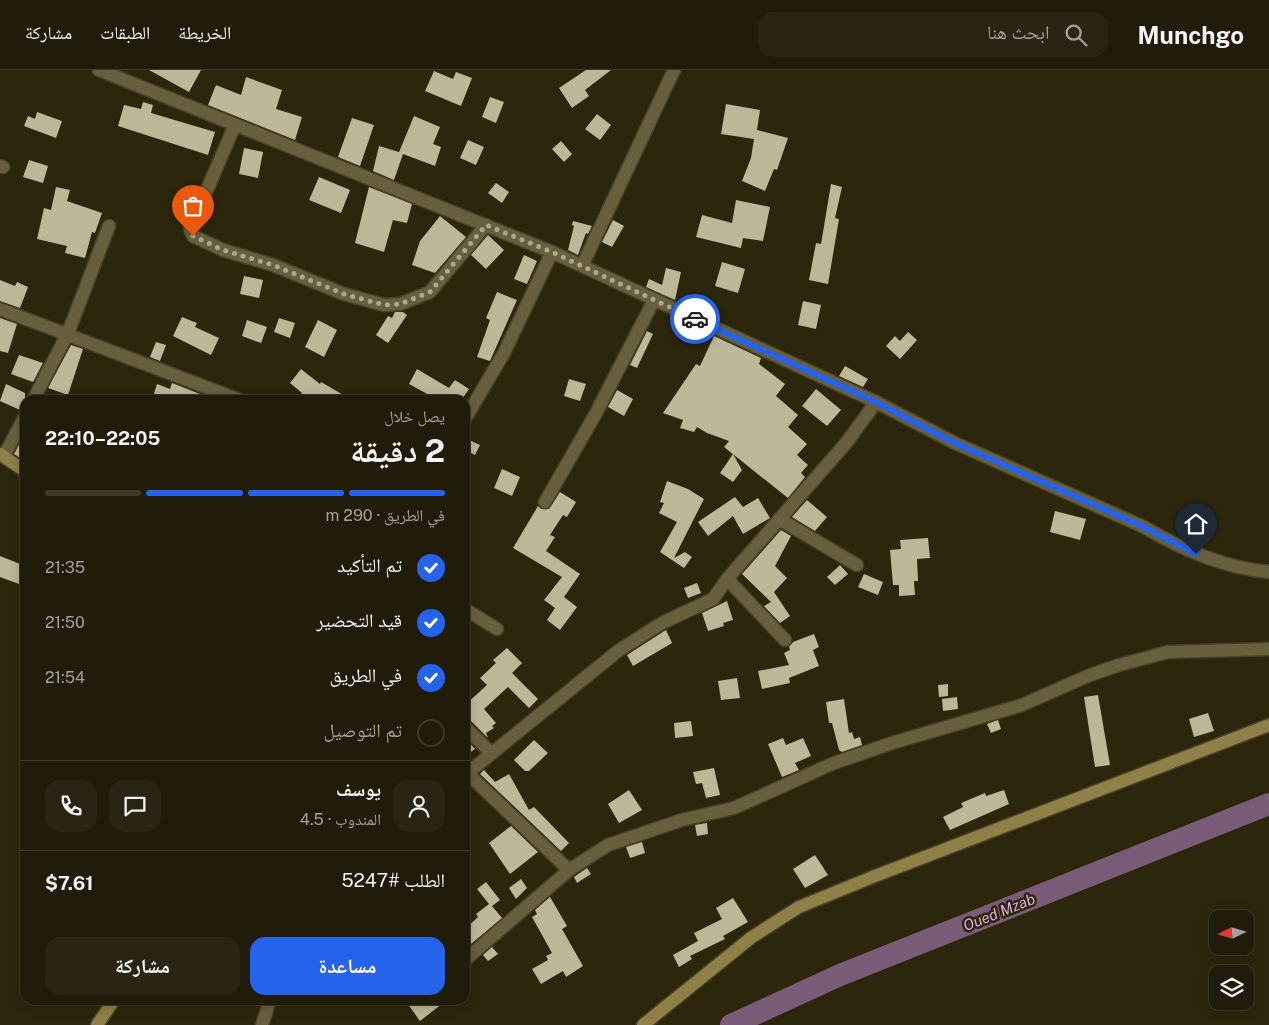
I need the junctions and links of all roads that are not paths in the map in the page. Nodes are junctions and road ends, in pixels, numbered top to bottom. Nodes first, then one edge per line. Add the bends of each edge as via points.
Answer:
1 (99, 70) edge
2 (674, 70) edge
3 (235, 125) junction
4 (486, 225) junction
5 (109, 226) dead end
6 (552, 252) junction
7 (582, 266) junction
8 (654, 300) junction
9 (0, 309) edge
10 (68, 333) junction
11 (36, 395) edge
12 (227, 395) edge
13 (876, 402) junction
14 (470, 411) edge
15 (20, 424) edge
16 (2, 455) edge
17 (20, 467) edge
18 (545, 502) dead end
19 (779, 519) junction
20 (857, 565) dead end
21 (1269, 572) edge
22 (727, 579) junction
23 (470, 612) edge
24 (497, 629) dead end
25 (785, 640) dead end
26 (1269, 649) edge
27 (1269, 725) edge
28 (470, 732) edge
29 (491, 753) junction
30 (470, 771) edge
31 (470, 778) edge
32 (569, 870) junction
33 (470, 956) edge
34 (111, 1005) edge
35 (268, 1005) edge
36 (97, 1025) edge
37 (262, 1025) edge
38 (643, 1025) edge

1 - 3 street
2 - 7 street
3 - 4 street
3 - 4 street via 190,229 193,236 223,250 273,265 370,303 400,304 430,292
4 - 6 street
5 - 10 street
6 - 7 street
6 - 14 street via 504,353
7 - 8 street
8 - 13 street
8 - 18 street
9 - 10 street
10 - 11 street
10 - 12 street
13 - 19 street via 848,442
13 - 21 street via 955,443 1144,527 1196,554
15 - 16 street
16 - 17 main road
19 - 20 street
19 - 22 street
22 - 25 street
22 - 29 street via 713,599 662,623 618,651
23 - 24 street
26 - 32 street via 1168,652 1090,675 1022,705 834,763 734,808 636,834 608,845
27 - 38 main road via 799,908 752,937
28 - 29 street
29 - 30 street
31 - 32 street
32 - 33 street
34 - 36 main road
35 - 37 street

